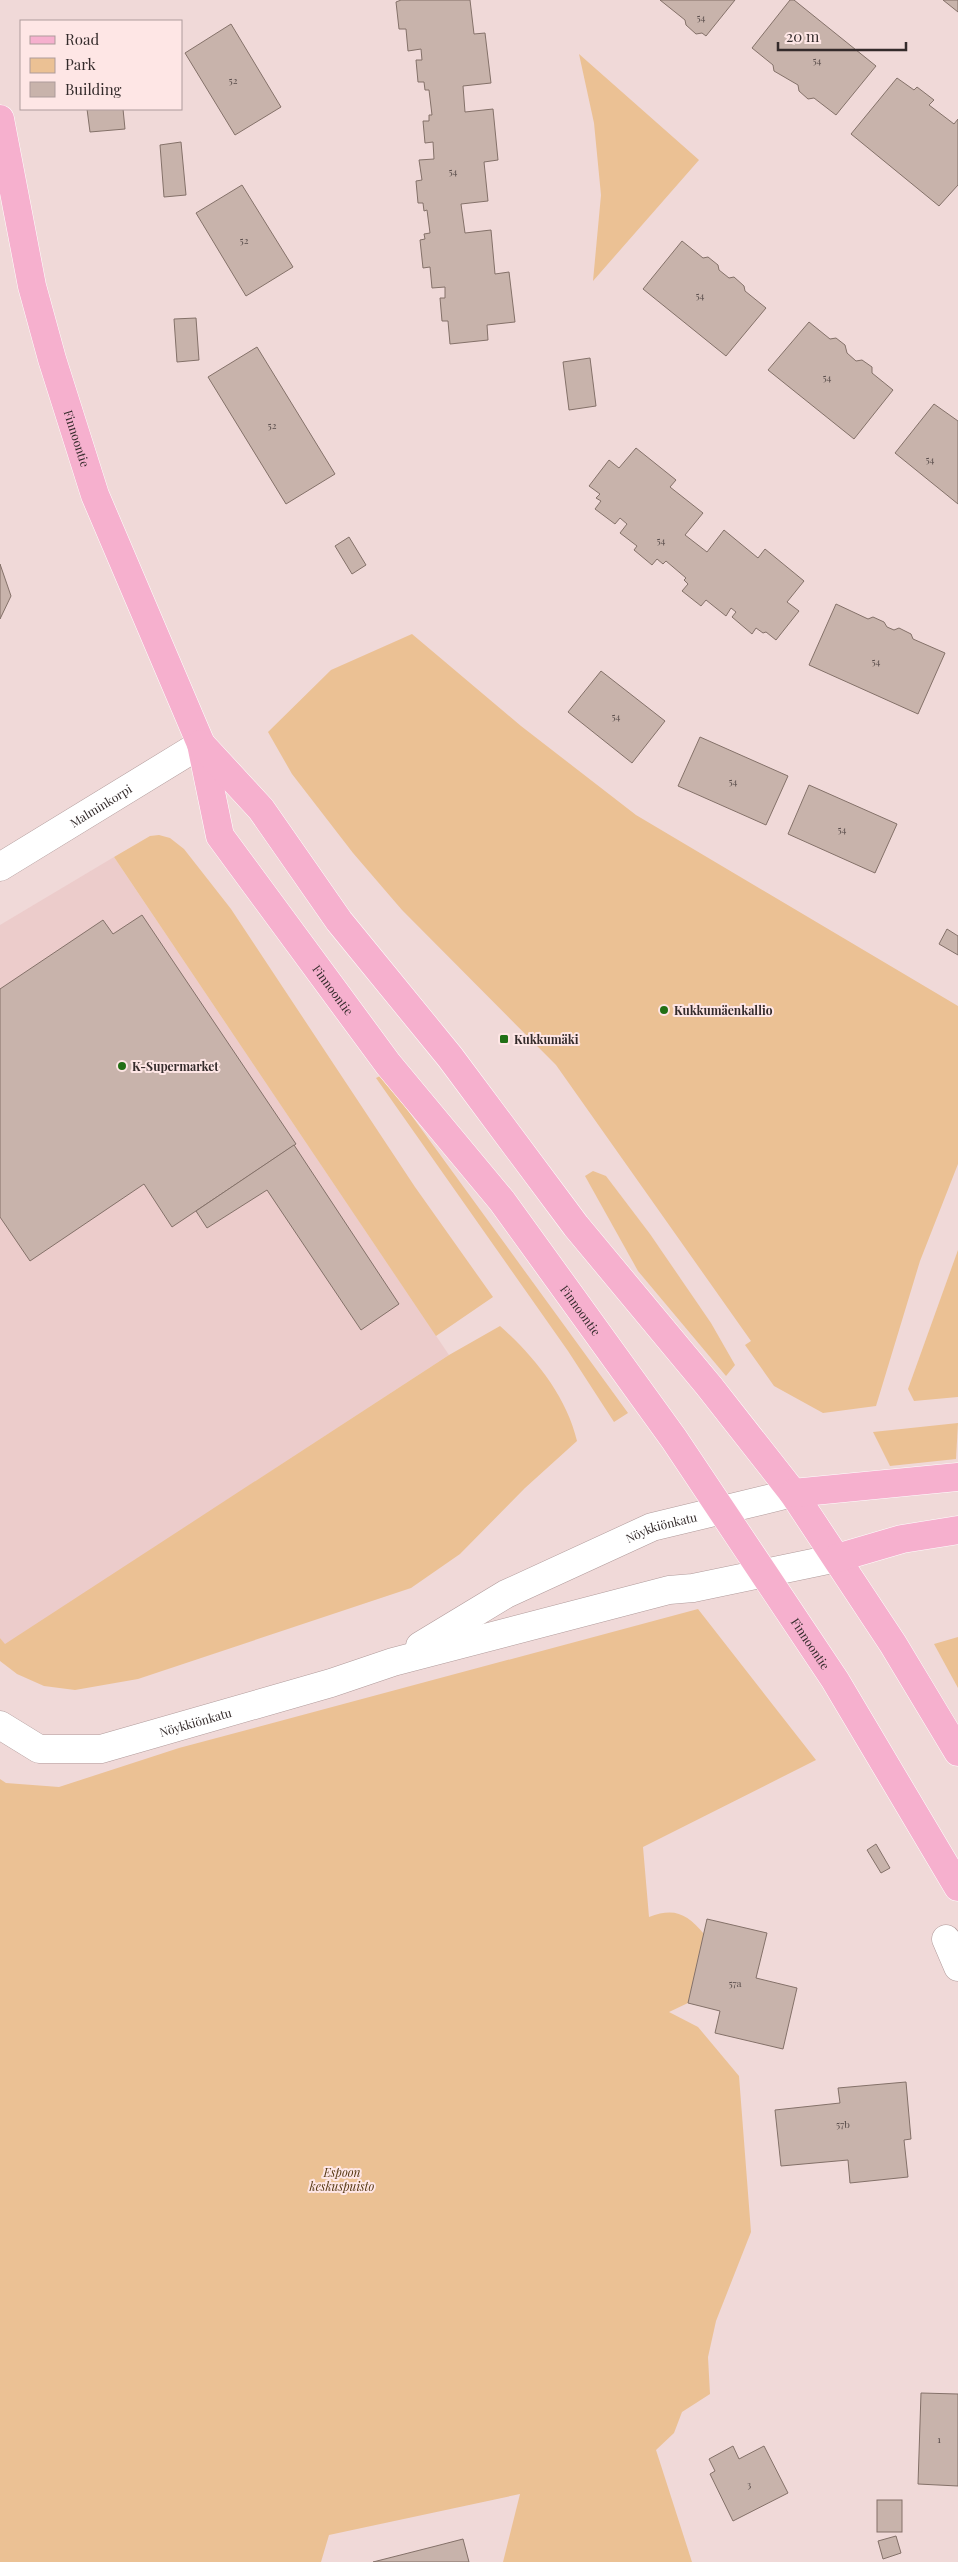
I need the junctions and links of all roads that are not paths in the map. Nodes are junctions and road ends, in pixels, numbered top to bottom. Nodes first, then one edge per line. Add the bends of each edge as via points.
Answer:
1 (0, 119) edge
2 (201, 744) junction
3 (0, 868) edge
4 (958, 1477) edge
5 (793, 1493) junction
6 (722, 1510) junction
7 (958, 1530) edge
8 (837, 1558) junction
9 (764, 1573) junction
10 (393, 1662) junction
11 (0, 1725) edge
12 (958, 1752) edge
13 (958, 1887) edge
14 (946, 1939) dead end
15 (958, 1967) edge

1 - 2 main road, Finnoontie via 32,286 95,495
2 - 3 street, Malminkorpi
2 - 5 main road, Finnoontie via 261,808 339,921 450,1057 576,1226
2 - 6 main road, Finnoontie via 220,836 388,1064 508,1208
4 - 5 main road, Nöykkiönkatu
5 - 6 street, Nöykkiönkatu
5 - 8 main road, Finnoontie
6 - 9 main road, Finnoontie
6 - 10 street, Nöykkiönkatu via 652,1527 506,1594
7 - 8 main road, Nöykkiönkatu via 902,1539
8 - 9 street, Nöykkiönkatu
8 - 12 main road, Finnoontie
9 - 10 street, Nöykkiönkatu via 669,1590
9 - 13 main road, Finnoontie via 835,1680
10 - 11 street, Nöykkiönkatu via 101,1749 39,1749
14 - 15 street

